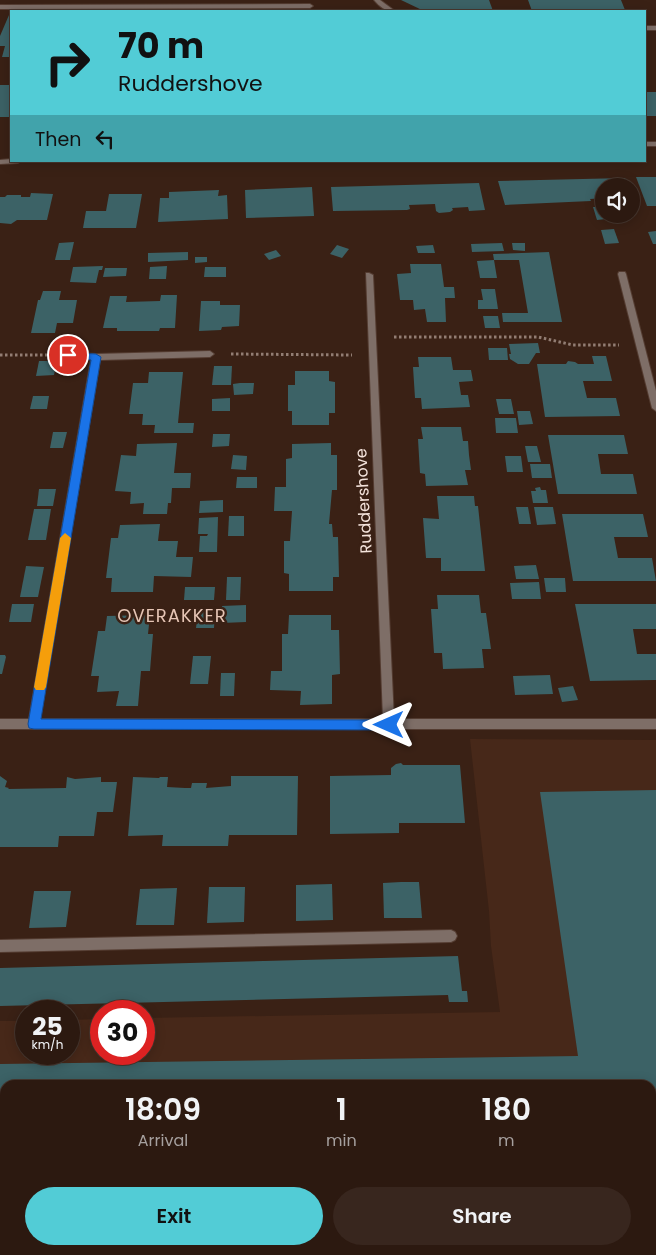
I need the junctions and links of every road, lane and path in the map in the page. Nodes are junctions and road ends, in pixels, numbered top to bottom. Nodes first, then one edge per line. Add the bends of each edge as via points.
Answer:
1 (377, 0) edge
2 (310, 6) dead end
3 (0, 7) edge
4 (390, 10) edge
5 (622, 274) dead end
6 (369, 275) dead end
7 (373, 337) junction
8 (640, 344) junction
9 (210, 354) joint
10 (0, 355) edge
11 (68, 355) joint
12 (373, 355) junction
13 (96, 357) junction
14 (656, 408) edge
15 (0, 724) edge
16 (34, 724) junction
17 (656, 724) edge
18 (389, 725) junction
19 (451, 936) dead end
20 (0, 946) edge

1 - 4 street
2 - 3 street
5 - 8 street
6 - 7 street, Ruddershove
7 - 8 path via 538,337 573,345
7 - 12 street, Ruddershove
8 - 14 street
9 - 12 path
9 - 13 street
10 - 11 path
11 - 13 street
12 - 18 street, Ruddershove
13 - 16 street
15 - 16 street
16 - 18 street
17 - 18 street
19 - 20 street

